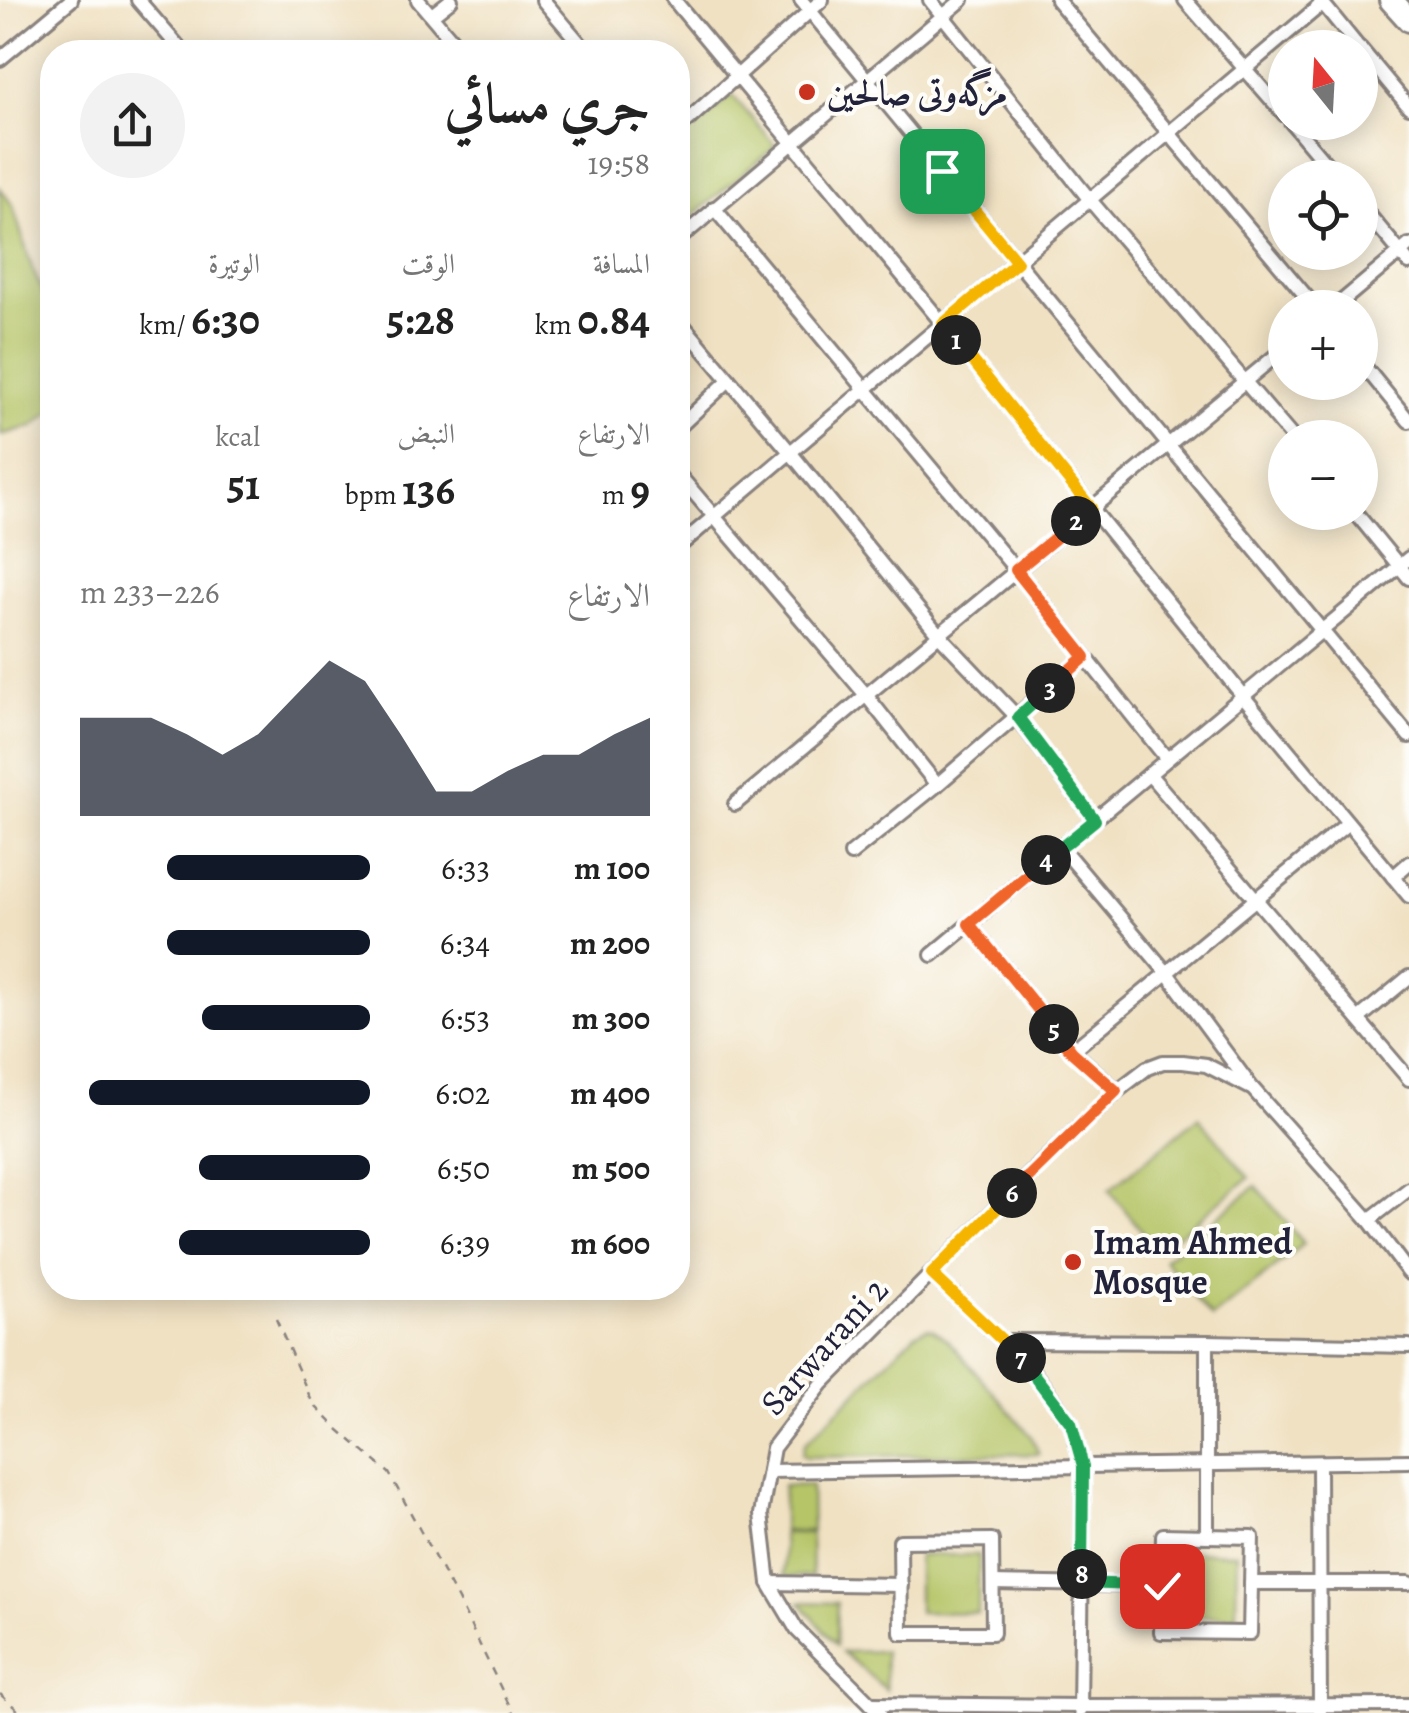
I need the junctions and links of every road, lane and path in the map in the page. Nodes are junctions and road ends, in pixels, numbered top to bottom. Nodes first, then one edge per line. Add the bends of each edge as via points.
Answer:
1 (72, 0) edge
2 (138, 0) edge
3 (418, 0) edge
4 (450, 0) edge
5 (544, 0) edge
6 (674, 0) edge
7 (822, 0) edge
8 (930, 0) edge
9 (962, 0) edge
10 (1057, 0) edge
11 (1185, 0) edge
12 (1392, 0) edge
13 (1321, 2) edge
14 (806, 5) edge
15 (432, 15) junction
16 (943, 16) junction
17 (1409, 20) edge
18 (1345, 30) edge
19 (172, 40) edge
20 (452, 40) edge
21 (576, 40) edge
22 (0, 59) edge
23 (1246, 70) junction
24 (1378, 70) edge
25 (738, 76) junction
26 (867, 80) junction
27 (1268, 96) edge
28 (1409, 107) edge
29 (690, 118) edge
30 (1168, 134) junction
31 (1306, 140) edge
32 (792, 142) junction
33 (1323, 160) edge
34 (1090, 200) junction
35 (714, 208) junction
36 (1378, 223) edge
37 (690, 229) edge
38 (1406, 253) edge
39 (1017, 262) junction
40 (1301, 290) edge
41 (1358, 290) edge
42 (943, 324) junction
43 (690, 332) edge
44 (1268, 362) edge
45 (730, 380) junction
46 (1246, 380) junction
47 (1378, 383) edge
48 (866, 388) junction
49 (690, 417) edge
50 (1278, 420) edge
51 (1409, 421) edge
52 (1168, 445) junction
53 (790, 452) junction
54 (690, 488) edge
55 (1091, 508) junction
56 (714, 516) junction
57 (1373, 530) edge
58 (690, 537) edge
59 (1404, 562) edge
60 (1016, 570) junction
61 (1409, 578) edge
62 (1322, 630) junction
63 (938, 635) junction
64 (1085, 657) junction
65 (866, 695) junction
66 (1243, 696) junction
67 (1018, 717) junction
68 (1409, 736) edge
69 (1167, 759) junction
70 (1149, 774) junction
71 (937, 785) junction
72 (735, 804) dead end
73 (1095, 820) junction
74 (1348, 823) junction
75 (1062, 847) junction
76 (850, 854) dead end
77 (1409, 863) edge
78 (1392, 877) junction
79 (1409, 896) edge
80 (1256, 899) junction
81 (969, 924) junction
82 (932, 955) dead end
83 (1167, 973) junction
84 (1409, 977) edge
85 (1358, 1019) junction
86 (1072, 1052) junction
87 (1409, 1079) edge
88 (1253, 1089) junction
89 (1116, 1091) junction
90 (1409, 1189) edge
91 (1369, 1220) junction
92 (1409, 1273) edge
93 (932, 1274) junction
94 (276, 1319) dead end
95 (1004, 1341) junction
96 (1207, 1342) junction
97 (1409, 1346) edge
98 (1409, 1461) edge
99 (1319, 1463) junction
100 (1207, 1464) junction
101 (1083, 1466) junction
102 (768, 1471) junction
103 (1207, 1536) junction
104 (769, 1582) junction
105 (993, 1582) junction
106 (1082, 1583) junction
107 (1319, 1583) junction
108 (1409, 1583) edge
109 (1251, 1584) junction
110 (901, 1585) junction
111 (1162, 1586) junction
112 (0, 1694) edge
113 (1409, 1705) edge
114 (875, 1709) edge
115 (1320, 1709) edge
116 (1080, 1710) edge
117 (21, 1713) edge
118 (513, 1713) edge

1 - 22 street
2 - 19 street
3 - 15 street
4 - 15 street
5 - 21 street
6 - 25 street
7 - 14 street
8 - 16 street
9 - 16 street
10 - 30 street
11 - 23 street
12 - 17 highway
13 - 18 street
13 - 23 street
14 - 25 street
14 - 26 street
15 - 20 street
16 - 26 street
16 - 34 street
23 - 27 street
23 - 30 street
24 - 28 street
25 - 29 street
25 - 32 street
26 - 32 street
26 - 39 street
30 - 34 street
30 - 40 street
31 - 33 street
32 - 35 street
32 - 42 street
34 - 39 street
34 - 46 street
35 - 37 street
35 - 48 street
36 - 38 street
38 - 41 street
39 - 42 street
39 - 52 street
42 - 48 street
42 - 55 street
43 - 45 street
44 - 46 street
45 - 49 street
45 - 53 street
46 - 50 street
46 - 52 street
47 - 51 street
48 - 53 street
48 - 60 street
52 - 55 street
52 - 62 street
53 - 56 street
53 - 63 street
54 - 56 street
55 - 60 street
55 - 66 street
56 - 58 street
56 - 65 street
57 - 59 street
59 - 61 street
59 - 62 street
60 - 63 street
60 - 64 street
62 - 66 street
62 - 68 street
63 - 65 street
63 - 67 street
64 - 67 street
64 - 69 street
65 - 71 street
65 - 72 street
66 - 69 street
66 - 74 street
67 - 71 street
67 - 73 street
69 - 70 street
70 - 73 street
70 - 80 street
71 - 76 street
73 - 75 street
74 - 78 street
74 - 80 street
75 - 81 street
75 - 83 street
77 - 78 street
78 - 79 street
80 - 83 street
80 - 85 street
81 - 82 street
81 - 86 street
83 - 86 street
83 - 88 street
84 - 85 street
85 - 87 street
86 - 89 street
88 - 89 street, Sarwarani 2 via 1206,1066 1164,1062
88 - 91 street, Sarwarani 2
89 - 93 street, Sarwarani 2
90 - 91 street
91 - 92 street, Sarwarani 2
93 - 95 street
93 - 102 street, Sarwarani 2 via 822,1384 773,1448
94 - 118 path via 313,1404 389,1473
95 - 96 street
95 - 101 street via 1071,1423
96 - 97 street
96 - 100 street
98 - 99 street
99 - 100 street
99 - 107 street
100 - 101 street
100 - 103 street
101 - 102 street
101 - 106 street
102 - 104 street, Sarwarani 2 via 761,1514
103 - 109 street via 1252,1537
103 - 111 street via 1164,1535
104 - 110 street
104 - 114 street, Sarwarani 2 via 797,1630
105 - 106 street
105 - 110 street via 992,1540 900,1541
105 - 110 street via 993,1633 901,1634
106 - 111 street
106 - 116 street
107 - 108 street
107 - 109 street
107 - 115 street
109 - 111 street via 1250,1634 1161,1632
112 - 117 path
113 - 115 street
114 - 116 street
115 - 116 street

